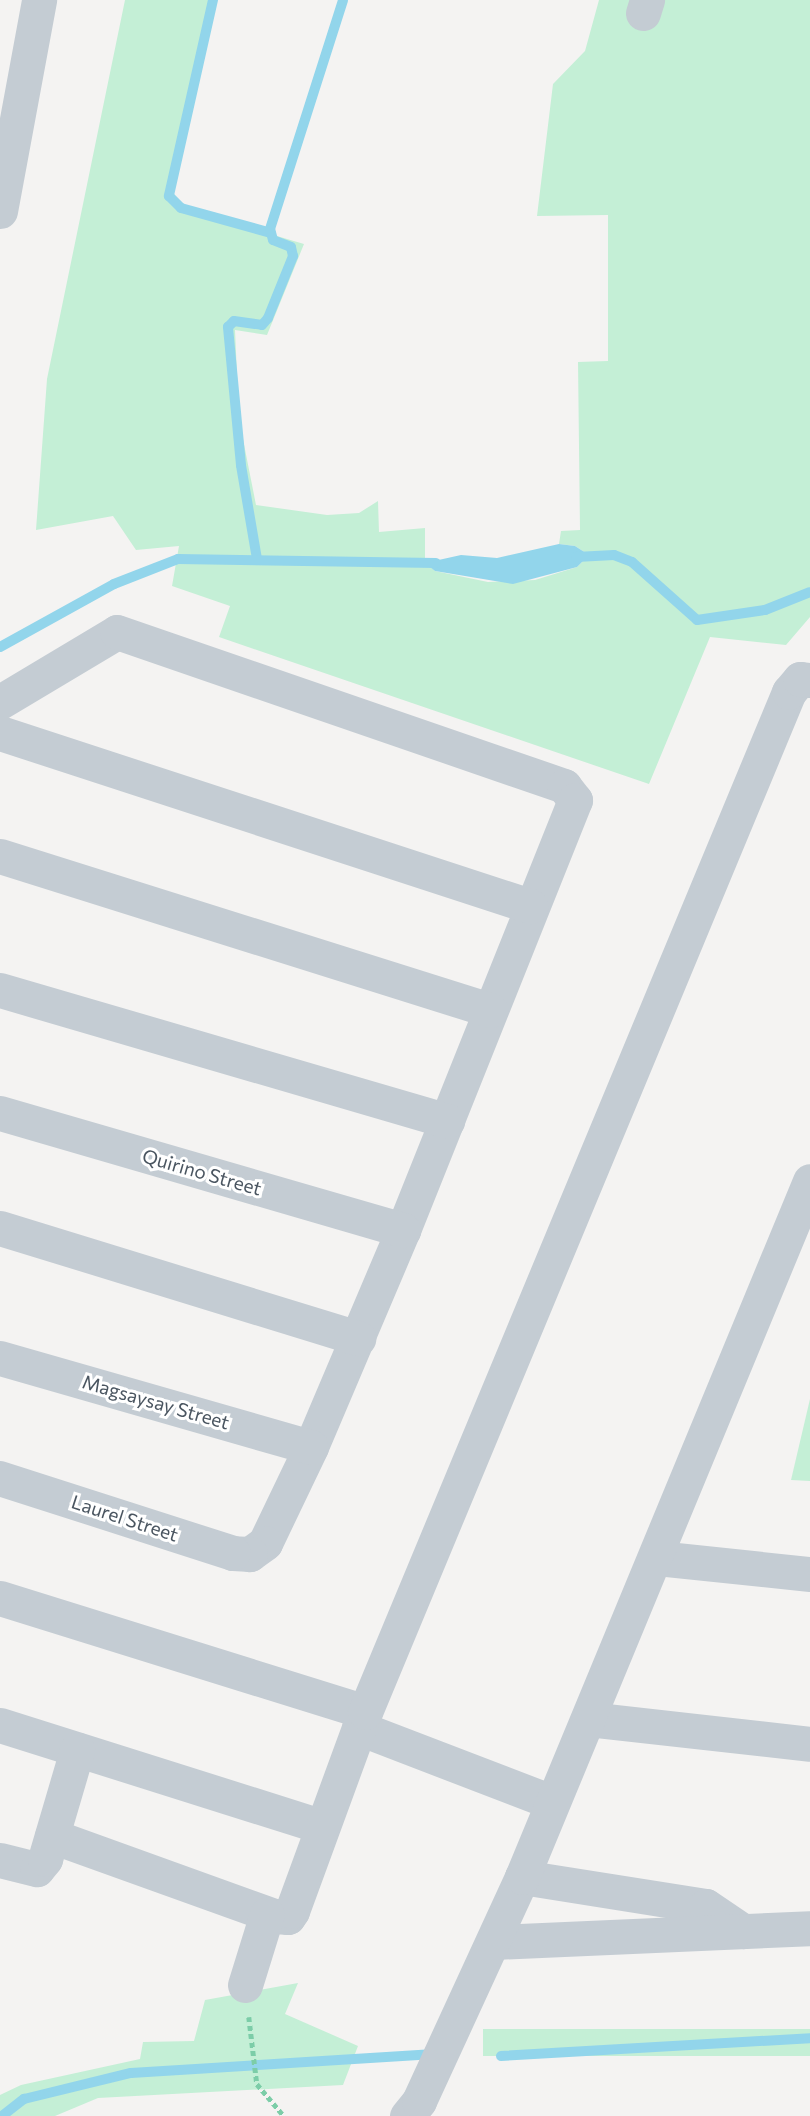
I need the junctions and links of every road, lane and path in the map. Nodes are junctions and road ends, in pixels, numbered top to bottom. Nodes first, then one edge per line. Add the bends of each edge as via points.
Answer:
1 (38, 0) edge
2 (0, 211) edge
3 (810, 680) edge
4 (0, 702) edge
5 (0, 733) edge
6 (0, 856) edge
7 (530, 906) junction
8 (0, 990) edge
9 (489, 1010) junction
10 (0, 1113) edge
11 (447, 1121) junction
12 (810, 1181) edge
13 (0, 1227) edge
14 (403, 1230) junction
15 (358, 1338) junction
16 (0, 1358) edge
17 (311, 1447) junction
18 (0, 1478) edge
19 (657, 1558) junction
20 (810, 1574) edge
21 (0, 1598) edge
22 (588, 1719) junction
23 (362, 1720) junction
24 (0, 1725) edge
25 (810, 1744) edge
26 (78, 1751) junction
27 (552, 1802) junction
28 (321, 1826) junction
29 (52, 1836) junction
30 (0, 1860) edge
31 (522, 1877) junction
32 (267, 1914) junction
33 (810, 1928) edge
34 (743, 1931) junction
35 (494, 1942) junction
36 (245, 1984) dead end
37 (254, 2049) dead end
38 (284, 2116) edge
39 (407, 2116) edge

1 - 2 street
3 - 23 street via 800,679 789,692
4 - 7 street via 117,632 564,786 575,800
5 - 7 street
6 - 9 street
7 - 9 street
8 - 11 street
9 - 11 street
10 - 14 street, Quirino Street
11 - 14 street
12 - 19 street
13 - 15 street
14 - 15 street
15 - 17 street
16 - 17 street, Magsaysay Street
17 - 18 street, Laurel Street via 265,1543 250,1554 233,1553
19 - 20 street
19 - 22 street
21 - 23 street
22 - 25 street
22 - 27 street
23 - 27 street
23 - 28 street
24 - 26 street
26 - 28 street
26 - 29 street
27 - 31 street
28 - 32 street via 292,1911 288,1917
29 - 30 street via 37,1869
29 - 32 street
31 - 34 street via 706,1906
31 - 35 street
32 - 36 street
33 - 34 street
34 - 35 street
35 - 39 street via 419,2101
37 - 38 path via 257,2084

